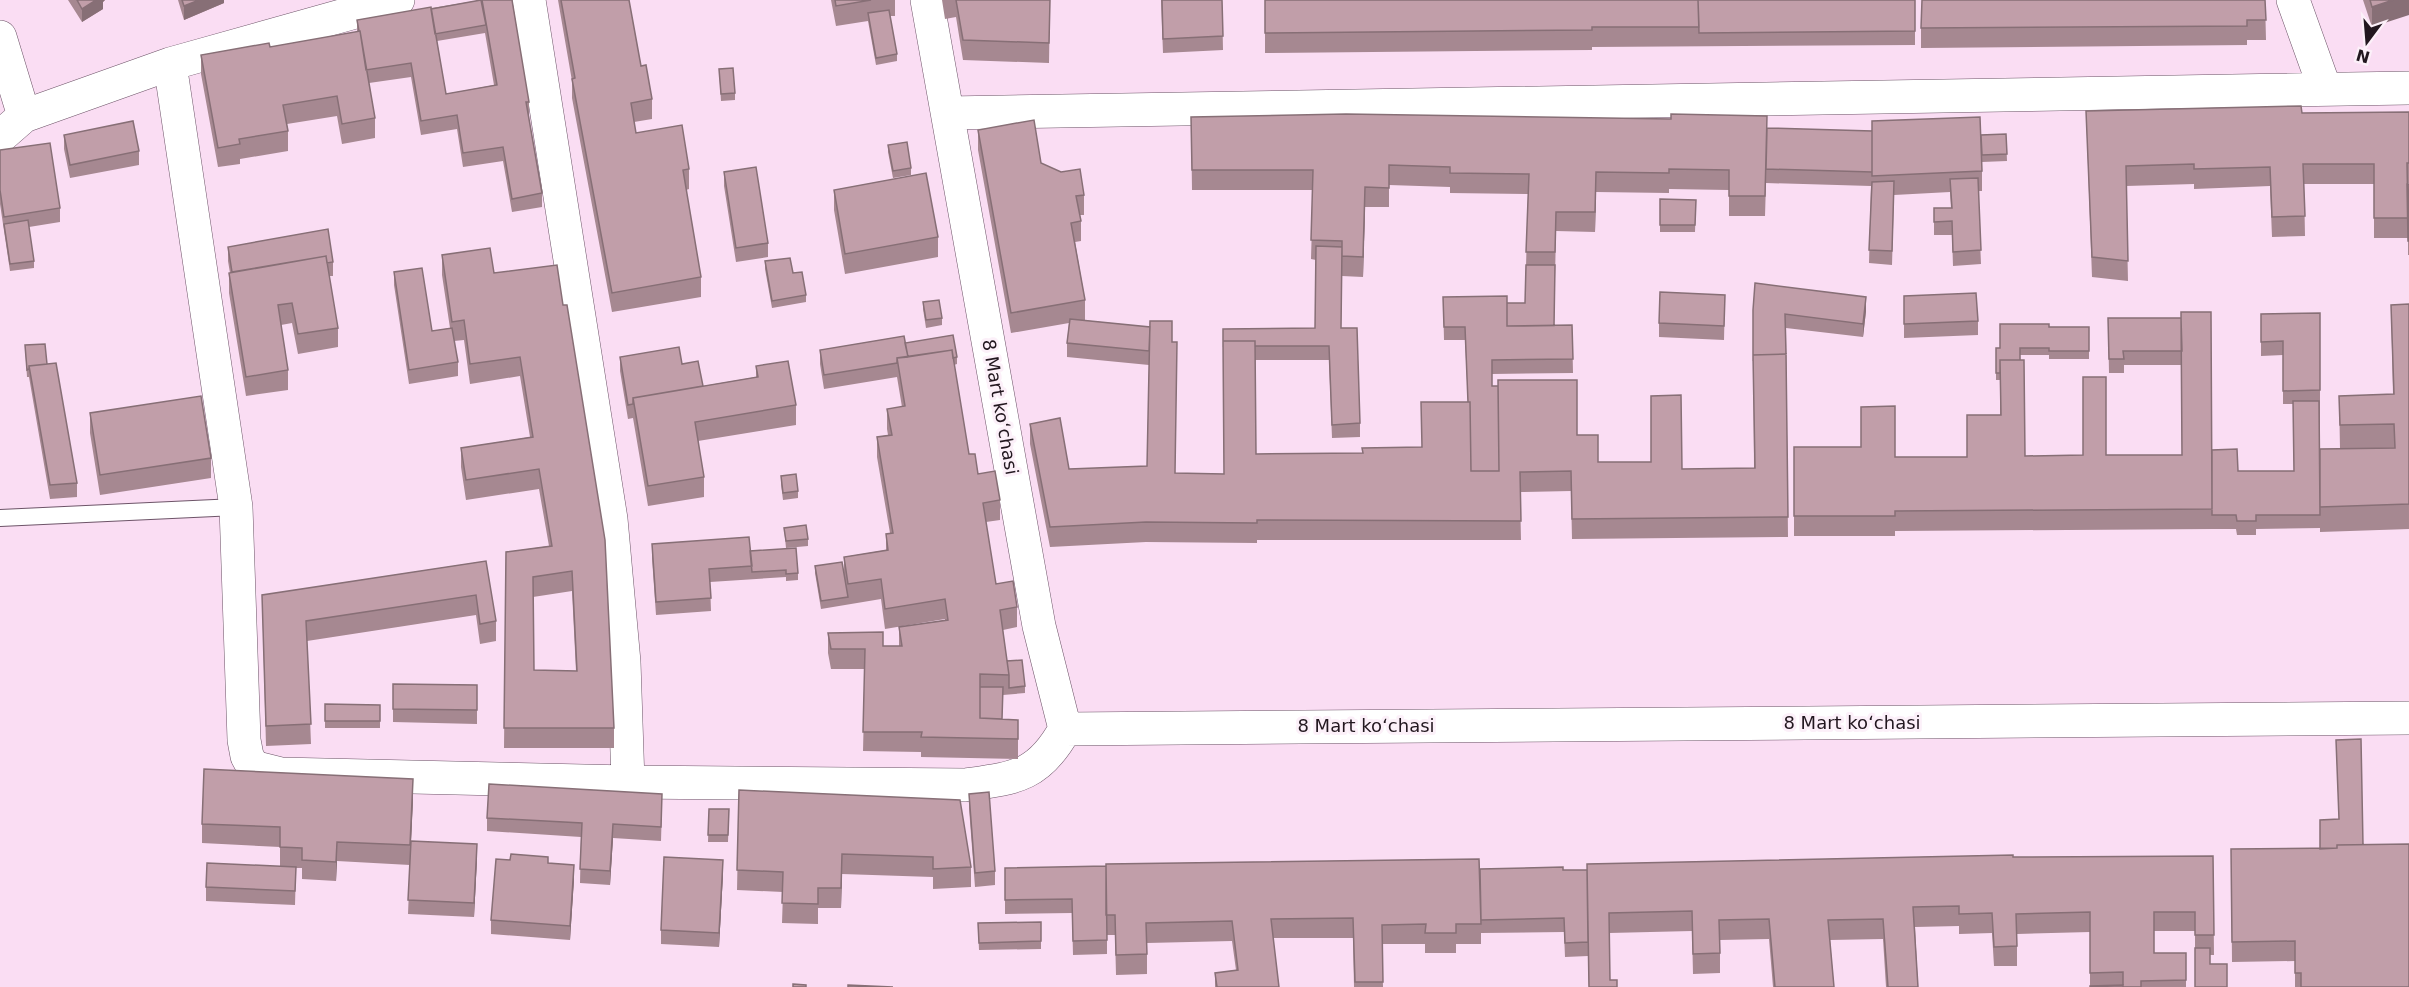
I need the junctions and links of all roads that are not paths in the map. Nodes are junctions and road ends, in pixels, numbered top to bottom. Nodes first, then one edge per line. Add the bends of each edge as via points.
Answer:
1 (398, 0) edge
2 (529, 0) edge
3 (927, 0) edge
4 (2293, 0) edge
5 (0, 37) edge
6 (170, 64) junction
7 (2409, 88) edge
8 (2325, 89) junction
9 (948, 113) junction
10 (24, 116) junction
11 (0, 138) edge
12 (236, 507) junction
13 (0, 518) edge
14 (2409, 718) edge
15 (1065, 729) junction
16 (628, 782) junction

1 - 6 street
2 - 16 street via 611,519 624,662
3 - 9 street, 8 Mart koʻchasi
4 - 8 street
5 - 10 street
6 - 10 street
6 - 12 street
7 - 8 street
8 - 9 street
9 - 15 street, 8 Mart koʻchasi via 1039,626
10 - 11 street
12 - 13 lane
12 - 16 street via 244,740 253,767 280,774
14 - 15 street, 8 Mart koʻchasi
15 - 16 street via 1053,750 1033,769 1007,779 966,785

